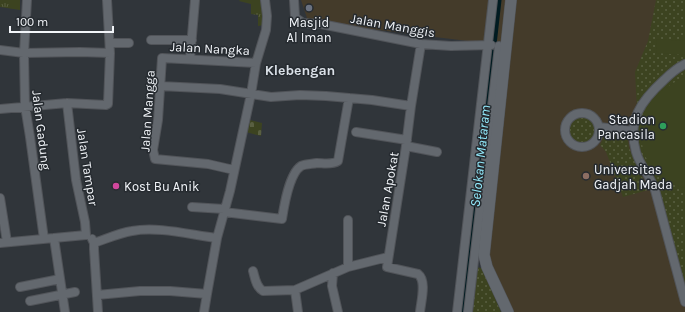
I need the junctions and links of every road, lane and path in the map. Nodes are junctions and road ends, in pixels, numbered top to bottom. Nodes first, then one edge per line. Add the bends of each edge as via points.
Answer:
1 (27, 0) edge
2 (107, 0) edge
3 (195, 0) edge
4 (265, 0) edge
5 (294, 0) edge
6 (493, 0) edge
7 (504, 0) edge
8 (511, 0) edge
9 (151, 40) dead end
10 (192, 40) junction
11 (110, 43) junction
12 (129, 43) dead end
13 (421, 44) junction
14 (496, 45) junction
15 (0, 50) edge
16 (24, 53) junction
17 (110, 53) junction
18 (162, 58) joint
19 (190, 59) junction
20 (256, 63) junction
21 (685, 64) edge
22 (160, 86) junction
23 (251, 94) junction
24 (349, 98) junction
25 (67, 103) junction
26 (25, 106) junction
27 (411, 106) junction
28 (0, 109) edge
29 (599, 127) junction
30 (633, 131) junction
31 (356, 132) dead end
32 (407, 143) junction
33 (437, 152) dead end
34 (234, 170) junction
35 (0, 198) edge
36 (192, 207) dead end
37 (224, 210) junction
38 (348, 220) dead end
39 (86, 235) junction
40 (54, 238) junction
41 (217, 238) junction
42 (44, 239) junction
43 (3, 243) edge
44 (94, 243) junction
45 (388, 257) junction
46 (348, 267) junction
47 (253, 271) dead end
48 (333, 273) junction
49 (60, 279) junction
50 (20, 287) dead end
51 (295, 290) junction
52 (75, 292) dead end
53 (206, 294) junction
54 (63, 295) junction
55 (97, 295) junction
56 (30, 301) dead end
57 (685, 302) edge
58 (65, 312) edge
59 (98, 312) edge
60 (204, 312) edge
61 (298, 312) edge
62 (338, 312) edge
63 (420, 312) edge
64 (457, 312) edge
65 (468, 312) edge
66 (508, 312) edge

1 - 16 street, Jalan Gadung
2 - 11 street
3 - 10 street
4 - 20 street via 267,23
5 - 13 street, Jalan Manggis via 295,16 303,23 321,24
6 - 14 street
7 - 14 main road via 500,38
8 - 14 main road
9 - 10 street
10 - 19 street
11 - 12 street
11 - 17 street
13 - 14 street, Jalan Manggis
13 - 27 street, Jalan Apokat
14 - 64 street
14 - 65 street
14 - 66 main road via 484,255
15 - 16 street
16 - 17 street
16 - 26 street, Jalan Gadung
17 - 25 street via 108,104
18 - 19 street, Jalan Nangka
18 - 22 street, Jalan Mangga
19 - 20 street, Jalan Nangka
20 - 23 street
21 - 30 street via 678,67 645,99
22 - 23 street via 220,89
22 - 34 street, Jalan Mangga via 153,150 156,159 180,160
23 - 24 street via 272,97 307,95
23 - 34 street
24 - 27 street
24 - 37 street via 338,161 310,164 297,170 286,194 282,219
25 - 26 street
25 - 39 street, Jalan Tampar via 75,176
26 - 28 street
26 - 42 street, Jalan Gadung
27 - 32 street, Jalan Apokat
29 - 29 street via 596,142 585,148 579,148 569,142 565,132 566,124 571,117 580,113 591,115
29 - 30 street
30 - 57 street via 638,157 654,188
31 - 32 street
32 - 33 street
32 - 45 street, Jalan Apokat
34 - 37 street
35 - 43 street
36 - 37 street
37 - 41 street
38 - 46 street
39 - 40 street
39 - 44 street via 91,237
40 - 42 street
40 - 49 street
41 - 44 street via 141,230
41 - 53 street
42 - 43 street
44 - 55 street
45 - 46 street
45 - 63 street via 387,267 418,274 421,277
46 - 48 street
47 - 51 street via 257,285 263,291
48 - 51 street
48 - 62 street via 332,286
49 - 50 street
49 - 54 street
51 - 61 street
52 - 54 street
53 - 55 street via 140,291
53 - 60 street
54 - 56 street
54 - 58 street
55 - 59 street

